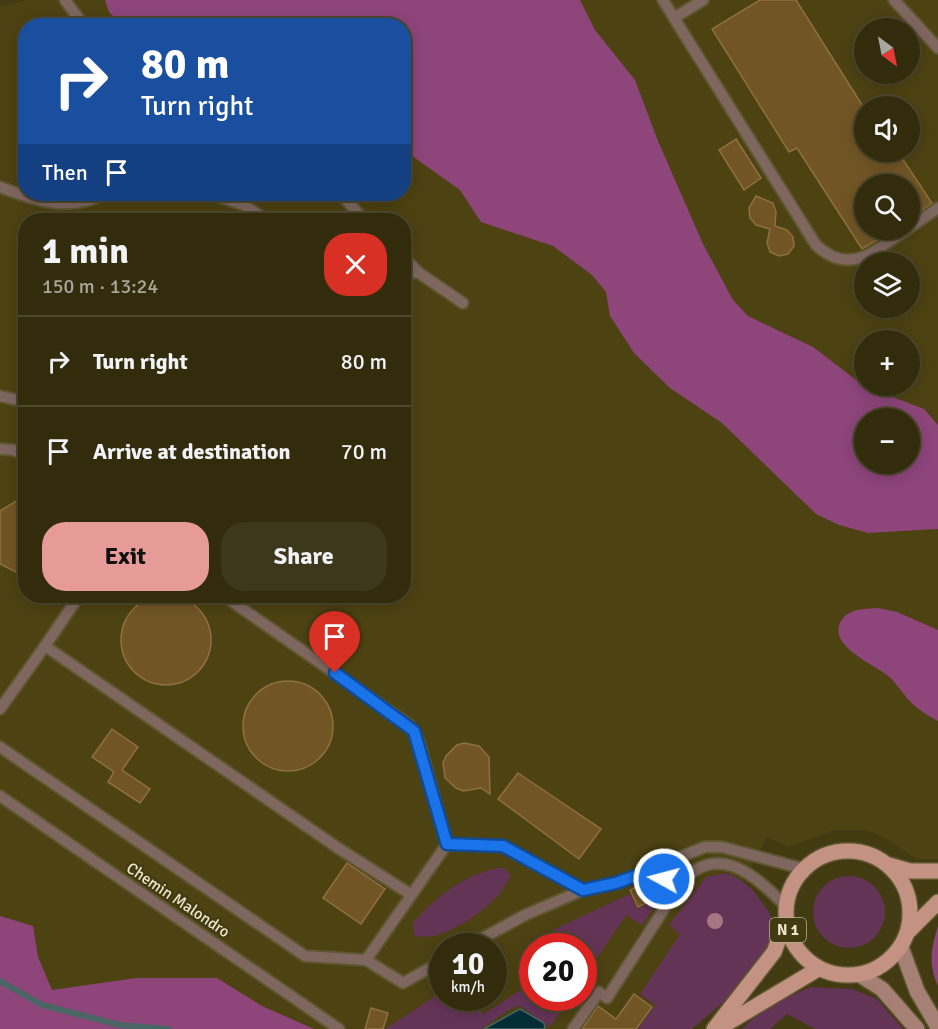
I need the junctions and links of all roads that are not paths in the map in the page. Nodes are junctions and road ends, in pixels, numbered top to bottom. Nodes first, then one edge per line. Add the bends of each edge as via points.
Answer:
1 (65, 0) edge
2 (663, 0) edge
3 (703, 0) edge
4 (894, 0) edge
5 (78, 18) edge
6 (674, 18) junction
7 (938, 48) edge
8 (0, 187) edge
9 (18, 194) edge
10 (45, 201) edge
11 (83, 201) edge
12 (232, 201) edge
13 (347, 201) edge
14 (938, 208) edge
15 (256, 213) edge
16 (358, 213) edge
17 (920, 221) edge
18 (890, 240) edge
19 (411, 265) edge
20 (411, 272) edge
21 (419, 273) junction
22 (463, 303) dead end
23 (0, 396) edge
24 (18, 400) edge
25 (0, 449) edge
26 (18, 452) edge
27 (74, 603) edge
28 (234, 603) edge
29 (45, 646) junction
30 (0, 709) edge
31 (0, 747) edge
32 (0, 796) edge
33 (447, 844) junction
34 (889, 865) junction
35 (804, 868) junction
36 (649, 871) junction
37 (938, 871) edge
38 (680, 884) junction
39 (583, 890) junction
40 (410, 894) junction
41 (938, 902) edge
42 (786, 914) junction
43 (908, 932) junction
44 (492, 933) edge
45 (901, 947) junction
46 (366, 960) junction
47 (429, 968) edge
48 (818, 969) junction
49 (860, 975) junction
50 (938, 1027) edge
51 (339, 1029) edge
52 (573, 1029) edge
53 (716, 1029) edge
54 (917, 1029) edge

1 - 5 lane
2 - 6 lane
3 - 6 lane
4 - 7 lane
6 - 18 lane via 816,246 837,260 858,260
8 - 9 lane
10 - 11 lane via 68,206
12 - 15 lane
13 - 16 lane
14 - 17 lane
19 - 21 lane
20 - 21 lane
21 - 22 lane
23 - 24 lane
25 - 26 lane
27 - 29 lane
28 - 33 lane via 409,725 419,742
29 - 30 lane
29 - 40 lane
31 - 46 lane via 305,957
32 - 51 lane, Chemin Malondro
33 - 39 lane via 503,846
33 - 40 lane
34 - 35 main road via 865,853 846,851 827,855
34 - 37 main road via 910,871
34 - 43 main road via 909,897 912,916
35 - 36 lane via 741,851 705,847
35 - 42 main road, N 1 via 792,886
36 - 38 lane
36 - 39 lane
38 - 42 lane via 699,867 715,861 732,865 764,886
38 - 52 lane via 607,998 599,992
39 - 44 lane
40 - 46 lane
41 - 43 main road
42 - 48 main road, N 1 via 791,940 802,957
42 - 53 main road, N 1 via 774,952
43 - 45 main road
45 - 49 main road via 883,965
45 - 50 street via 917,991
46 - 47 lane via 403,983
48 - 49 main road via 838,975
48 - 53 main road, N 1
49 - 54 street via 882,989

